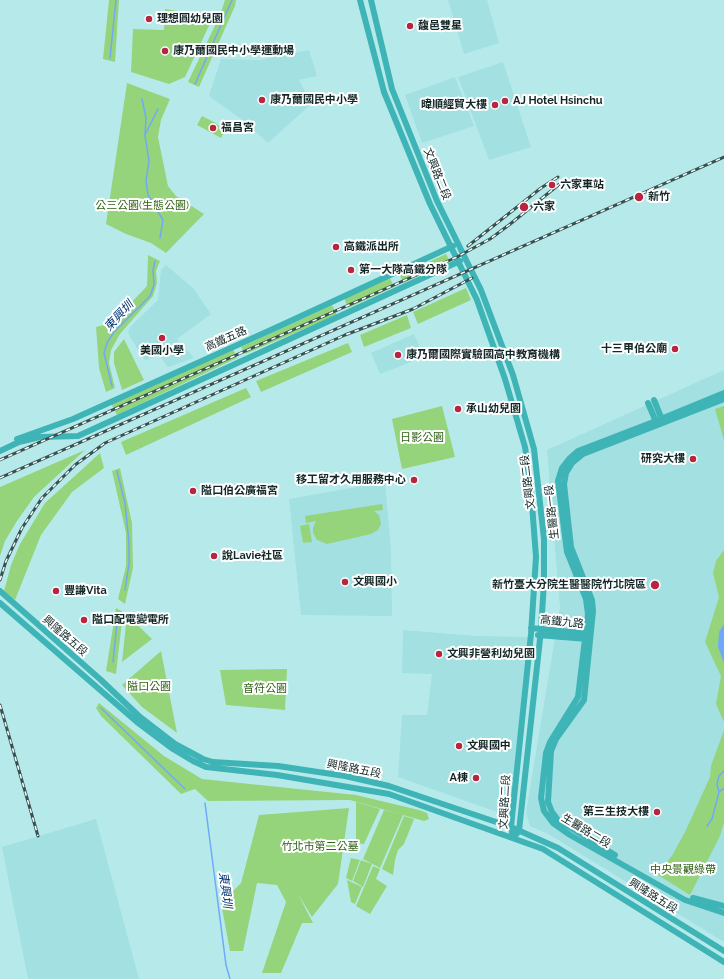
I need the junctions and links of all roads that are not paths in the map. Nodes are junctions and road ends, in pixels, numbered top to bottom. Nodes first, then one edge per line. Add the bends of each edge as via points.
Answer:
1 (360, 0) edge
2 (371, 0) edge
3 (458, 243) junction
4 (450, 247) junction
5 (465, 259) junction
6 (457, 262) junction
7 (724, 393) edge
8 (724, 399) edge
9 (651, 402) dead end
10 (660, 423) junction
11 (0, 447) edge
12 (0, 450) edge
13 (0, 592) edge
14 (0, 603) edge
15 (531, 631) junction
16 (541, 633) junction
17 (588, 637) junction
18 (511, 827) junction
19 (519, 831) junction
20 (514, 838) junction
21 (724, 906) edge
22 (724, 913) edge
23 (724, 952) edge
24 (724, 962) edge

1 - 4 street, 文興路二段 via 384,92
2 - 3 street, 文興路二段 via 392,89 437,200
3 - 4 street, 高鐵五路
3 - 5 street, 文興路二段
4 - 6 street, 文興路二段
4 - 11 street, 高鐵五路 via 73,419
5 - 6 street
5 - 16 street, 文興路二段 via 481,290 513,375 534,448 544,538
6 - 12 street via 78,436 40,437
6 - 15 street, 文興路二段 via 477,300 495,348 525,447 536,557
7 - 10 street, 生醫路一段
8 - 10 street, 生醫路一段
9 - 10 street
10 - 17 street, 生醫路一段 via 583,454 572,463 566,473 564,484 571,547 594,611
13 - 18 street, 興隆路五段 via 140,717 175,744 203,759 345,776 389,786
14 - 20 street, 興隆路五段 via 137,722 173,749 206,767 277,775 389,794
15 - 16 street, 高鐵九路
15 - 18 street, 文興路二段
16 - 17 street, 高鐵九路
16 - 19 street, 文興路二段
17 - 21 street, 生醫路二段 via 584,700 556,739 551,751 547,792 552,812 558,820 588,840 690,898
17 - 22 street, 生醫路二段 via 578,697 555,732 546,753 541,798 544,811 553,823 570,835 685,900
18 - 19 street, 興隆路五段
18 - 20 street, 文興路二段
19 - 20 street, 文興路二段
19 - 23 street, 興隆路五段 via 558,848
20 - 24 street, 興隆路五段 via 543,849

